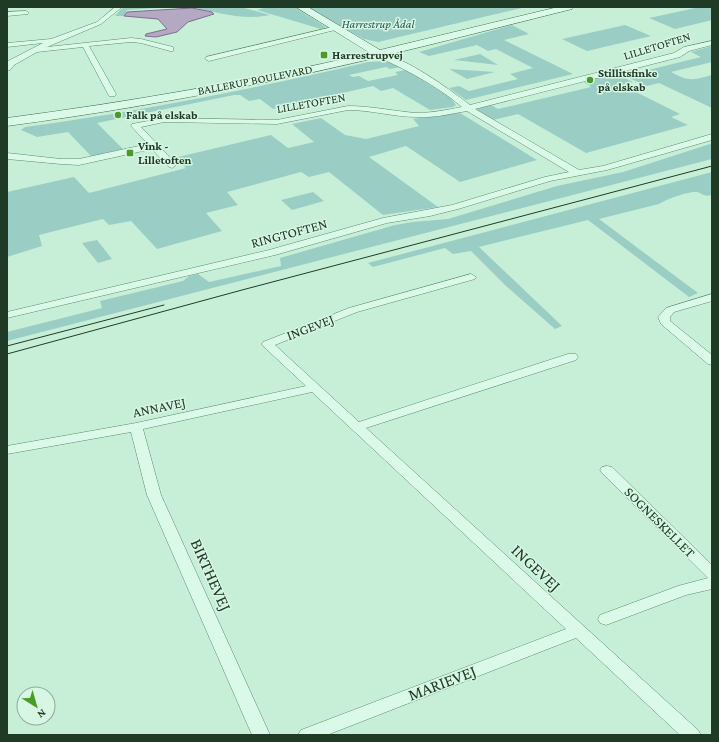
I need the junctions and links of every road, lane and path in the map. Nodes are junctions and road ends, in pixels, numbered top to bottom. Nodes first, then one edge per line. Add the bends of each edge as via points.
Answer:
1 (119, 7) edge
2 (301, 7) edge
3 (548, 7) edge
4 (569, 7) edge
5 (26, 13) dead end
6 (7, 14) edge
7 (337, 28) junction
8 (54, 40) junction
9 (712, 43) edge
10 (7, 45) edge
11 (85, 45) junction
12 (170, 49) dead end
13 (35, 50) junction
14 (378, 51) junction
15 (209, 59) dead end
16 (8, 65) edge
17 (112, 94) dead end
18 (468, 108) junction
19 (7, 118) edge
20 (7, 122) edge
21 (712, 137) edge
22 (152, 146) junction
23 (7, 156) edge
24 (172, 165) dead end
25 (577, 173) junction
26 (471, 277) dead end
27 (712, 297) edge
28 (7, 315) edge
29 (572, 357) dead end
30 (712, 361) edge
31 (316, 388) junction
32 (356, 427) junction
33 (136, 428) junction
34 (7, 450) edge
35 (607, 470) dead end
36 (712, 574) edge
37 (712, 582) edge
38 (606, 619) dead end
39 (577, 631) junction
40 (261, 735) edge
41 (307, 735) edge
42 (692, 735) edge

1 - 8 street via 85,29
2 - 7 street
3 - 14 street, BALLERUP BOULEVARD
4 - 14 street, BALLERUP BOULEVARD
5 - 6 street
7 - 14 street
7 - 15 street
8 - 10 street
8 - 13 street
9 - 18 street, LILLETOFTEN via 687,49 677,55
11 - 12 street via 141,40
11 - 13 street
11 - 17 street
13 - 16 street
14 - 18 street via 446,90
14 - 19 street, BALLERUP BOULEVARD via 169,93
14 - 20 street, BALLERUP BOULEVARD via 172,97
18 - 22 street, LILLETOFTEN via 419,115 348,108 276,122 164,120 135,126
18 - 25 street
21 - 25 street, RINGTOFTEN via 604,168
22 - 23 street via 68,163
22 - 24 street, LILLETOFTEN
25 - 28 street, RINGTOFTEN via 430,213 386,220 271,253
26 - 31 street, INGEVEJ via 353,310 267,344
27 - 30 street via 670,310 664,317 665,322
29 - 32 street
31 - 32 street, INGEVEJ
31 - 33 street, ANNAVEJ
32 - 39 street, INGEVEJ
33 - 34 street, ANNAVEJ
33 - 40 street, BIRTHEVEJ via 154,495
35 - 36 street, SOGNESKELLET
37 - 38 street via 683,590
39 - 41 street, MARIEVEJ
39 - 42 street, INGEVEJ

